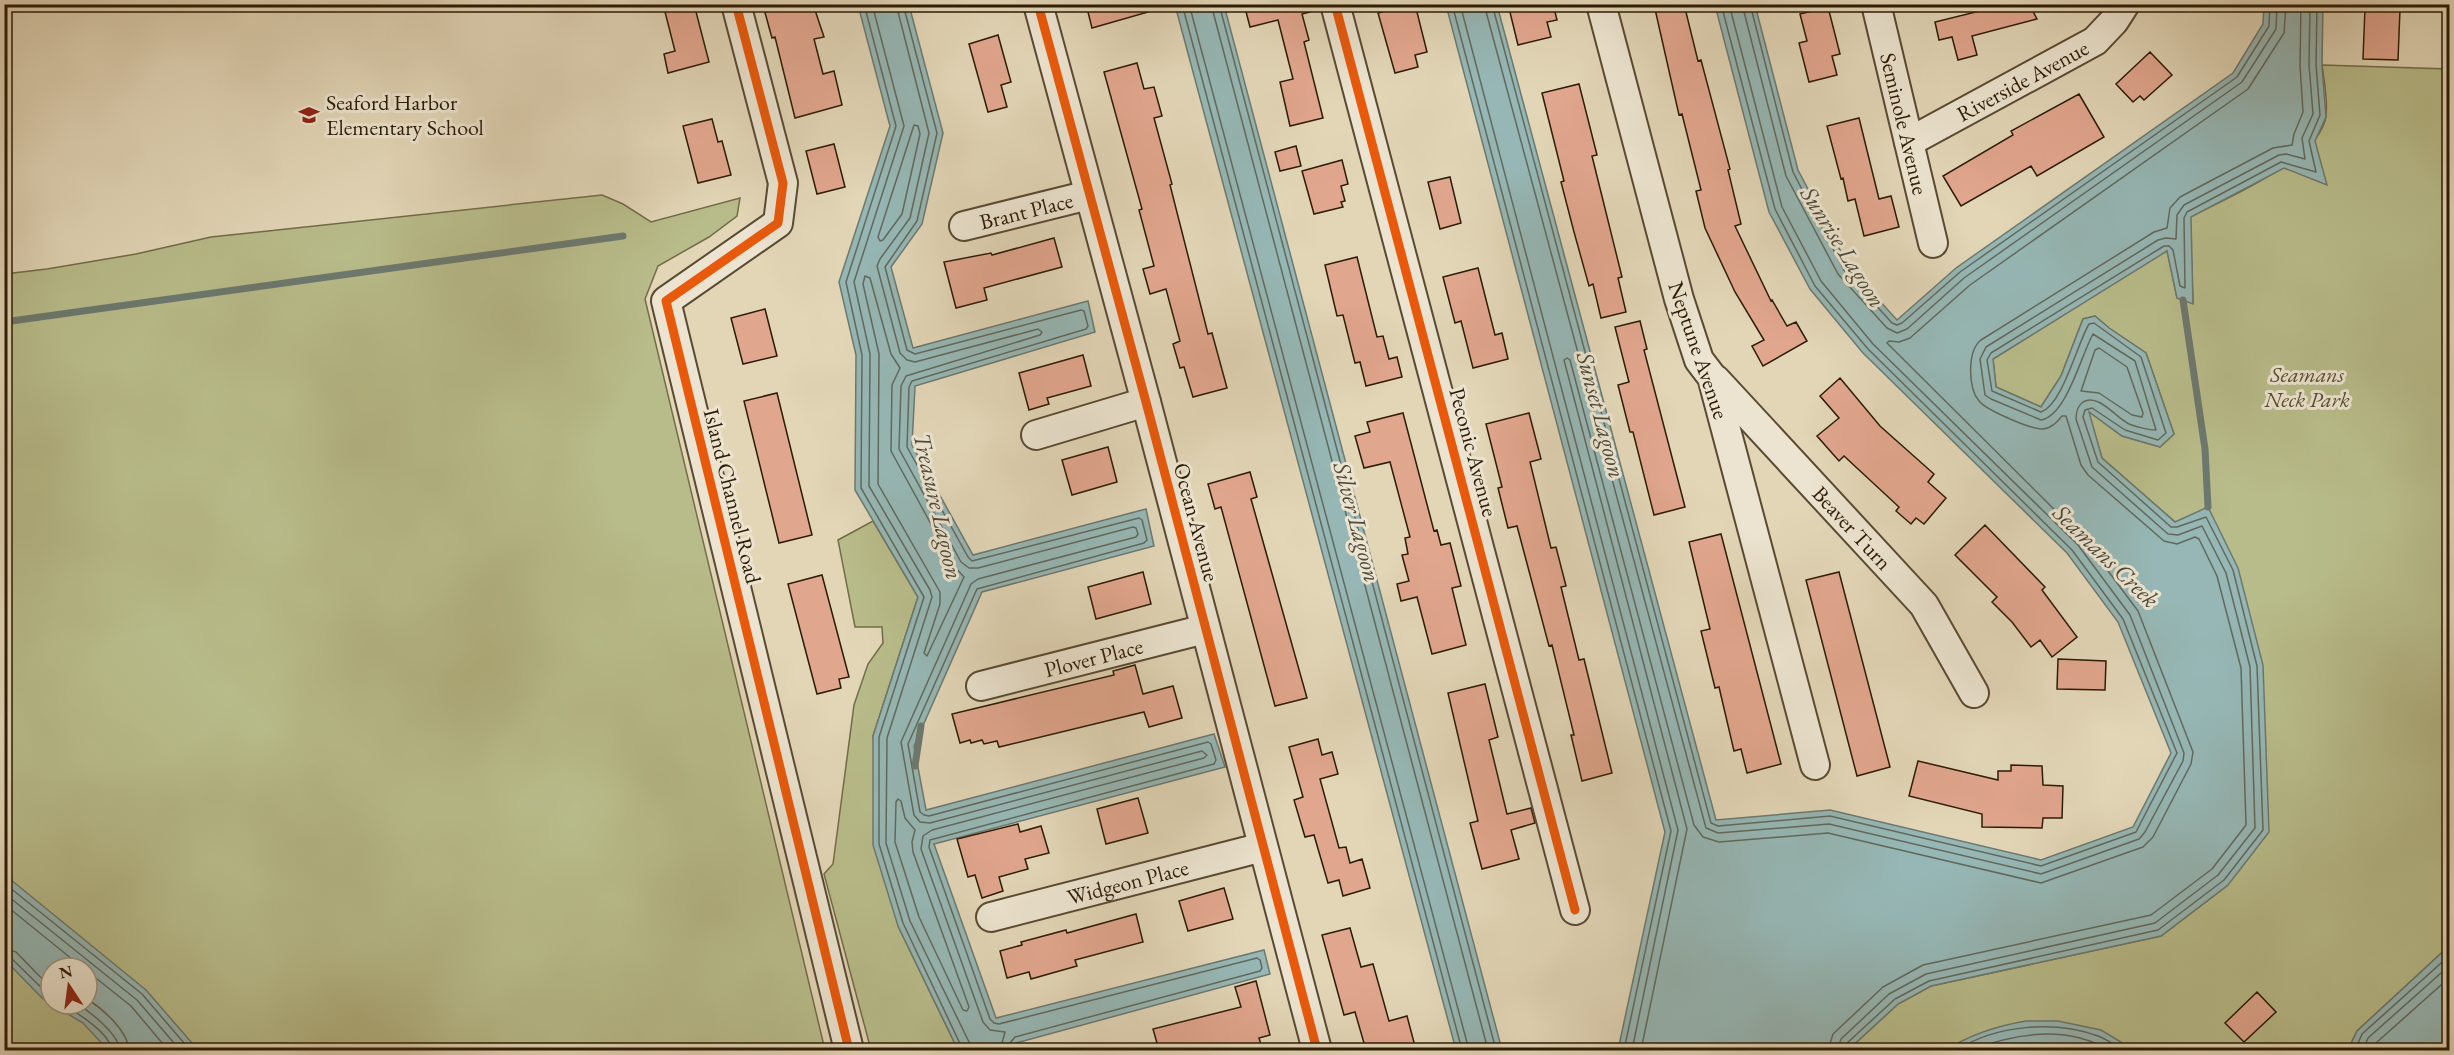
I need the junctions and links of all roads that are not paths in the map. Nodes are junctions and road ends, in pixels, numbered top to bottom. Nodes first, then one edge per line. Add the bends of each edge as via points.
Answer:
1 (736, 4) edge
2 (1038, 4) edge
3 (1335, 4) edge
4 (1601, 4) edge
5 (1876, 4) edge
6 (2125, 4) edge
7 (1909, 142) junction
8 (1089, 195) junction
9 (964, 226) dead end
10 (1933, 243) dead end
11 (1713, 377) junction
12 (1146, 402) junction
13 (1036, 435) dead end
14 (1205, 629) junction
15 (981, 686) dead end
16 (1974, 693) dead end
17 (1815, 765) dead end
18 (1263, 848) junction
19 (1575, 910) dead end
20 (991, 917) dead end
21 (849, 1050) edge
22 (1317, 1050) edge

1 - 21 street, Island Channel Road via 783,183 778,223 666,301
2 - 8 street, Ocean Avenue
3 - 19 street, Peconic Avenue
4 - 11 street, Neptune Avenue via 1679,299 1699,360
5 - 7 street, Seminole Avenue
6 - 7 street, Riverside Avenue via 2095,41
7 - 10 street, Seminole Avenue
8 - 9 street, Brant Place
8 - 12 street, Ocean Avenue
11 - 16 street, Beaver Turn via 1924,605
11 - 17 street, Neptune Avenue
12 - 13 street
12 - 14 street, Ocean Avenue
14 - 15 street, Plover Place
14 - 18 street, Ocean Avenue
18 - 20 street, Widgeon Place
18 - 22 street, Ocean Avenue

